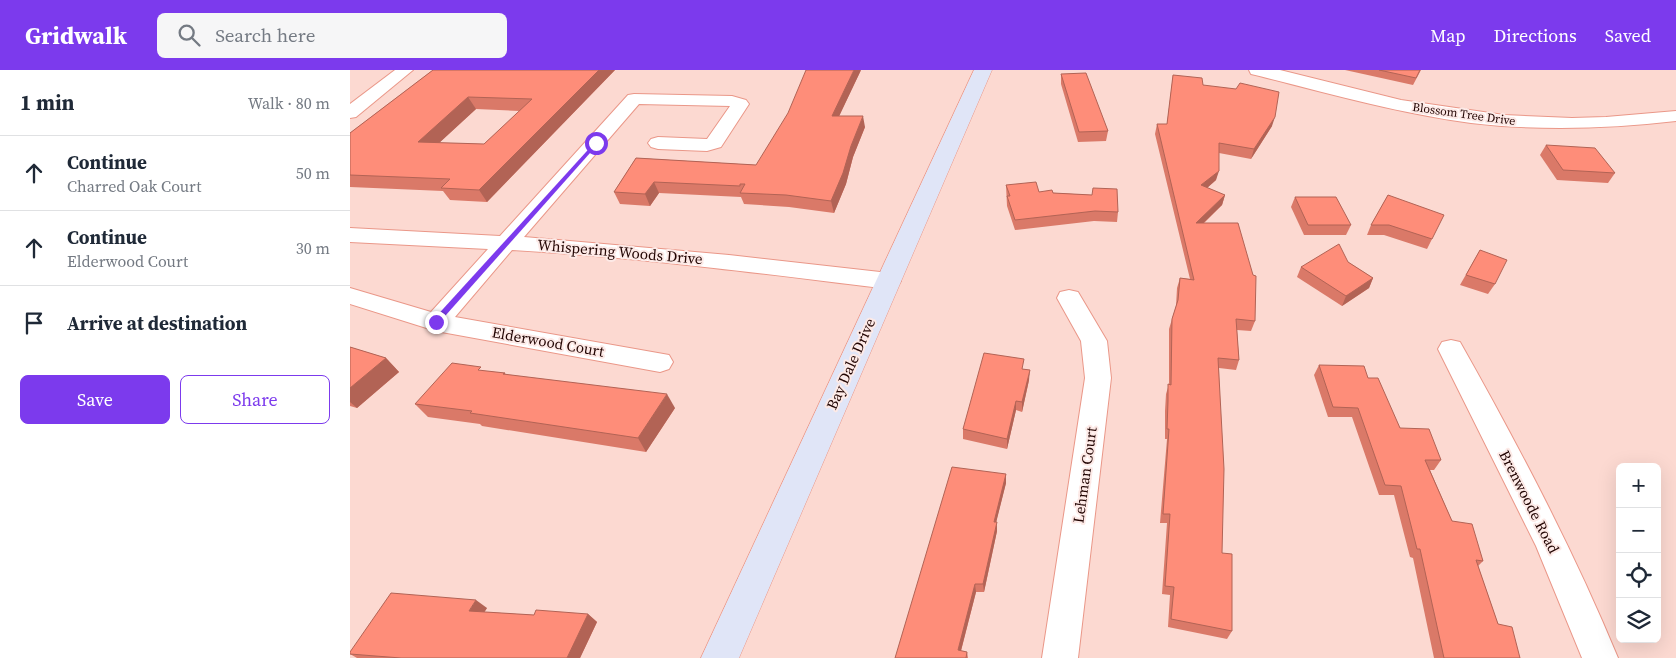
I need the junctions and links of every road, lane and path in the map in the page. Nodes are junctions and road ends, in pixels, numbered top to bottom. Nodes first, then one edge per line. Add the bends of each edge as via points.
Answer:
1 (405, 70) edge
2 (983, 70) edge
3 (1257, 70) edge
4 (350, 113) edge
5 (1676, 116) edge
6 (658, 143) dead end
7 (350, 234) edge
8 (508, 242) junction
9 (889, 281) junction
10 (350, 296) edge
11 (1069, 298) dead end
12 (436, 322) junction
13 (1451, 349) dead end
14 (660, 362) dead end
15 (720, 658) edge
16 (1060, 658) edge
17 (1600, 658) edge

1 - 4 street
2 - 9 street, Bay Dale Drive
3 - 5 street, Blossom Tree Drive via 1401,105 1488,119 1589,124
6 - 8 street via 714,143 740,104 634,99
7 - 8 street, Whispering Woods Drive
8 - 9 street, Whispering Woods Drive via 729,262
8 - 12 street
9 - 15 street, Bay Dale Drive
10 - 12 street, Elderwood Court
11 - 16 street, Lehman Court via 1094,341 1098,378
12 - 14 street, Elderwood Court
13 - 17 street, Brenwoode Road via 1557,557 1584,613

